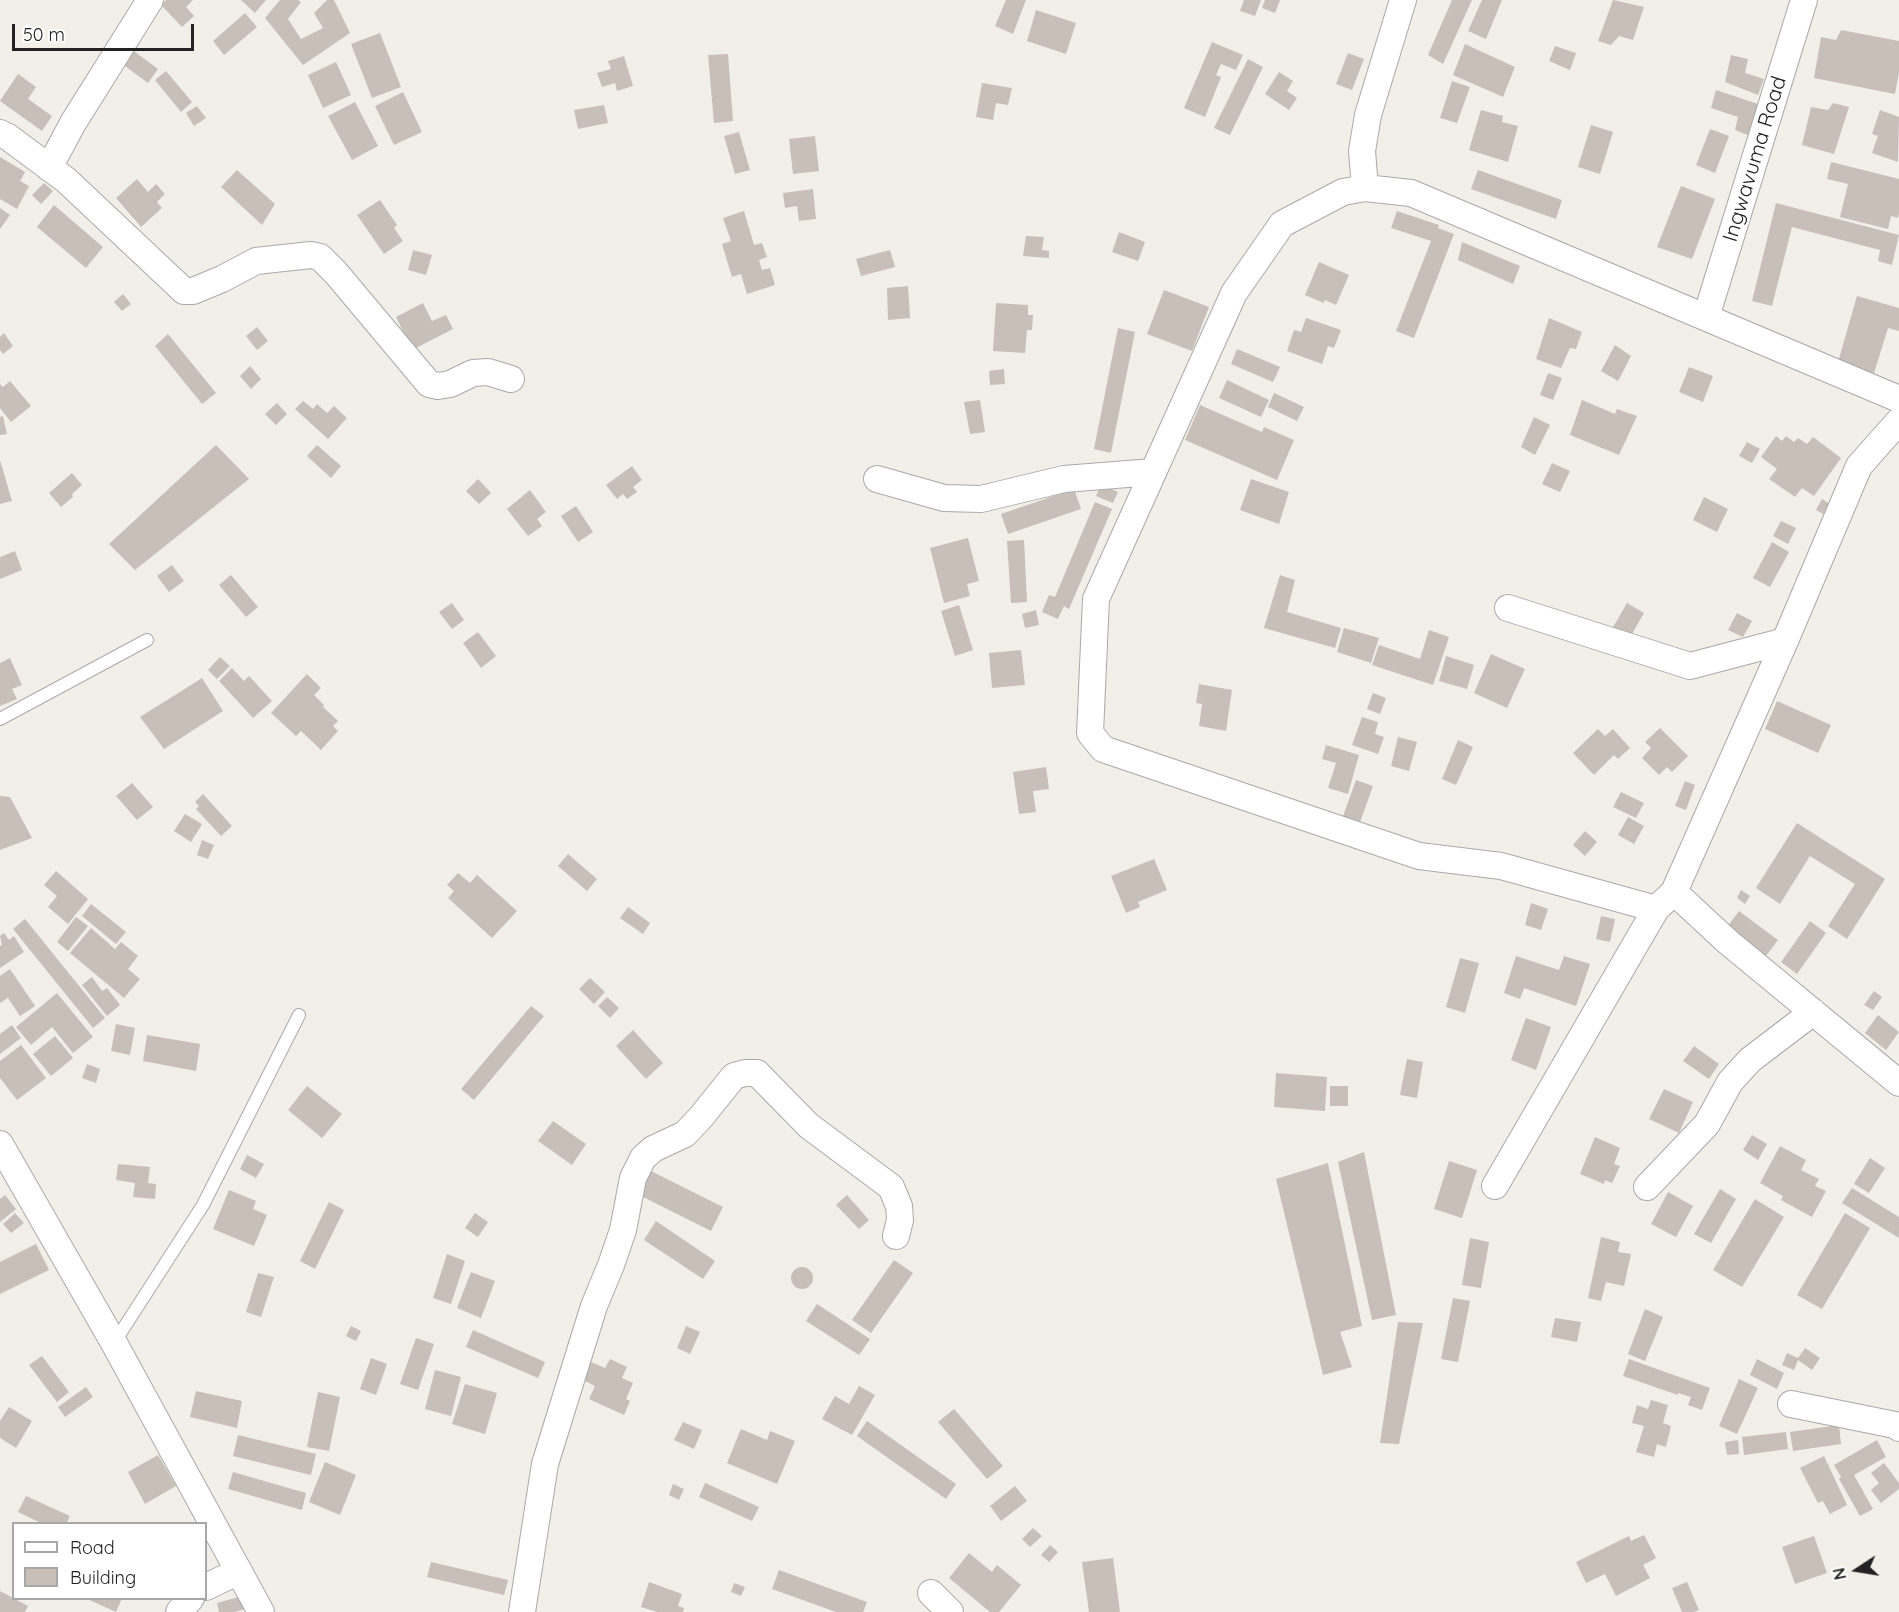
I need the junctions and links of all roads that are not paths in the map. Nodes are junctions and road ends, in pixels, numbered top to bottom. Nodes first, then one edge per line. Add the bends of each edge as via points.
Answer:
1 (150, 0) edge
2 (1402, 0) edge
3 (1804, 0) edge
4 (0, 133) edge
5 (49, 168) junction
6 (1365, 188) junction
7 (1706, 317) junction
8 (511, 379) dead end
9 (1899, 399) edge
10 (1899, 421) edge
11 (1153, 472) junction
12 (877, 479) dead end
13 (1508, 608) dead end
14 (147, 640) dead end
15 (1785, 641) junction
16 (0, 719) edge
17 (1665, 901) junction
18 (1814, 1012) junction
19 (299, 1015) dead end
20 (1899, 1083) edge
21 (0, 1144) edge
22 (1495, 1186) dead end
23 (1647, 1186) dead end
24 (896, 1236) dead end
25 (114, 1342) junction
26 (1791, 1404) dead end
27 (1899, 1428) edge
28 (239, 1571) junction
29 (207, 1587) edge
30 (931, 1593) dead end
31 (190, 1600) edge
32 (179, 1612) edge
33 (261, 1612) edge
34 (522, 1612) edge
35 (950, 1612) edge

1 - 5 street
2 - 6 street via 1368,115 1362,151
3 - 7 street, Ingwavuma Road
4 - 5 street
5 - 8 street via 184,291 222,279 256,261 320,257 429,384 450,384 473,373 488,372
6 - 7 street via 1411,193
6 - 11 street via 1343,192 1282,224 1234,293
7 - 9 street
10 - 15 street via 1859,466
11 - 12 street via 1064,479 981,499 944,498
11 - 17 street via 1096,599 1090,733 1102,748 1419,856 1501,866
13 - 15 street via 1690,666
14 - 16 lane
15 - 17 street
17 - 18 street via 1728,942
17 - 22 street
18 - 20 street
18 - 23 street via 1750,1060 1730,1082 1707,1124
19 - 25 lane via 203,1205
21 - 25 street
24 - 34 street via 899,1206 891,1187 808,1126 757,1073 734,1076 685,1134 643,1158 633,1178 623,1230 594,1306 546,1464
25 - 28 street
26 - 27 street
28 - 29 street
28 - 33 street
30 - 35 street
31 - 32 street

